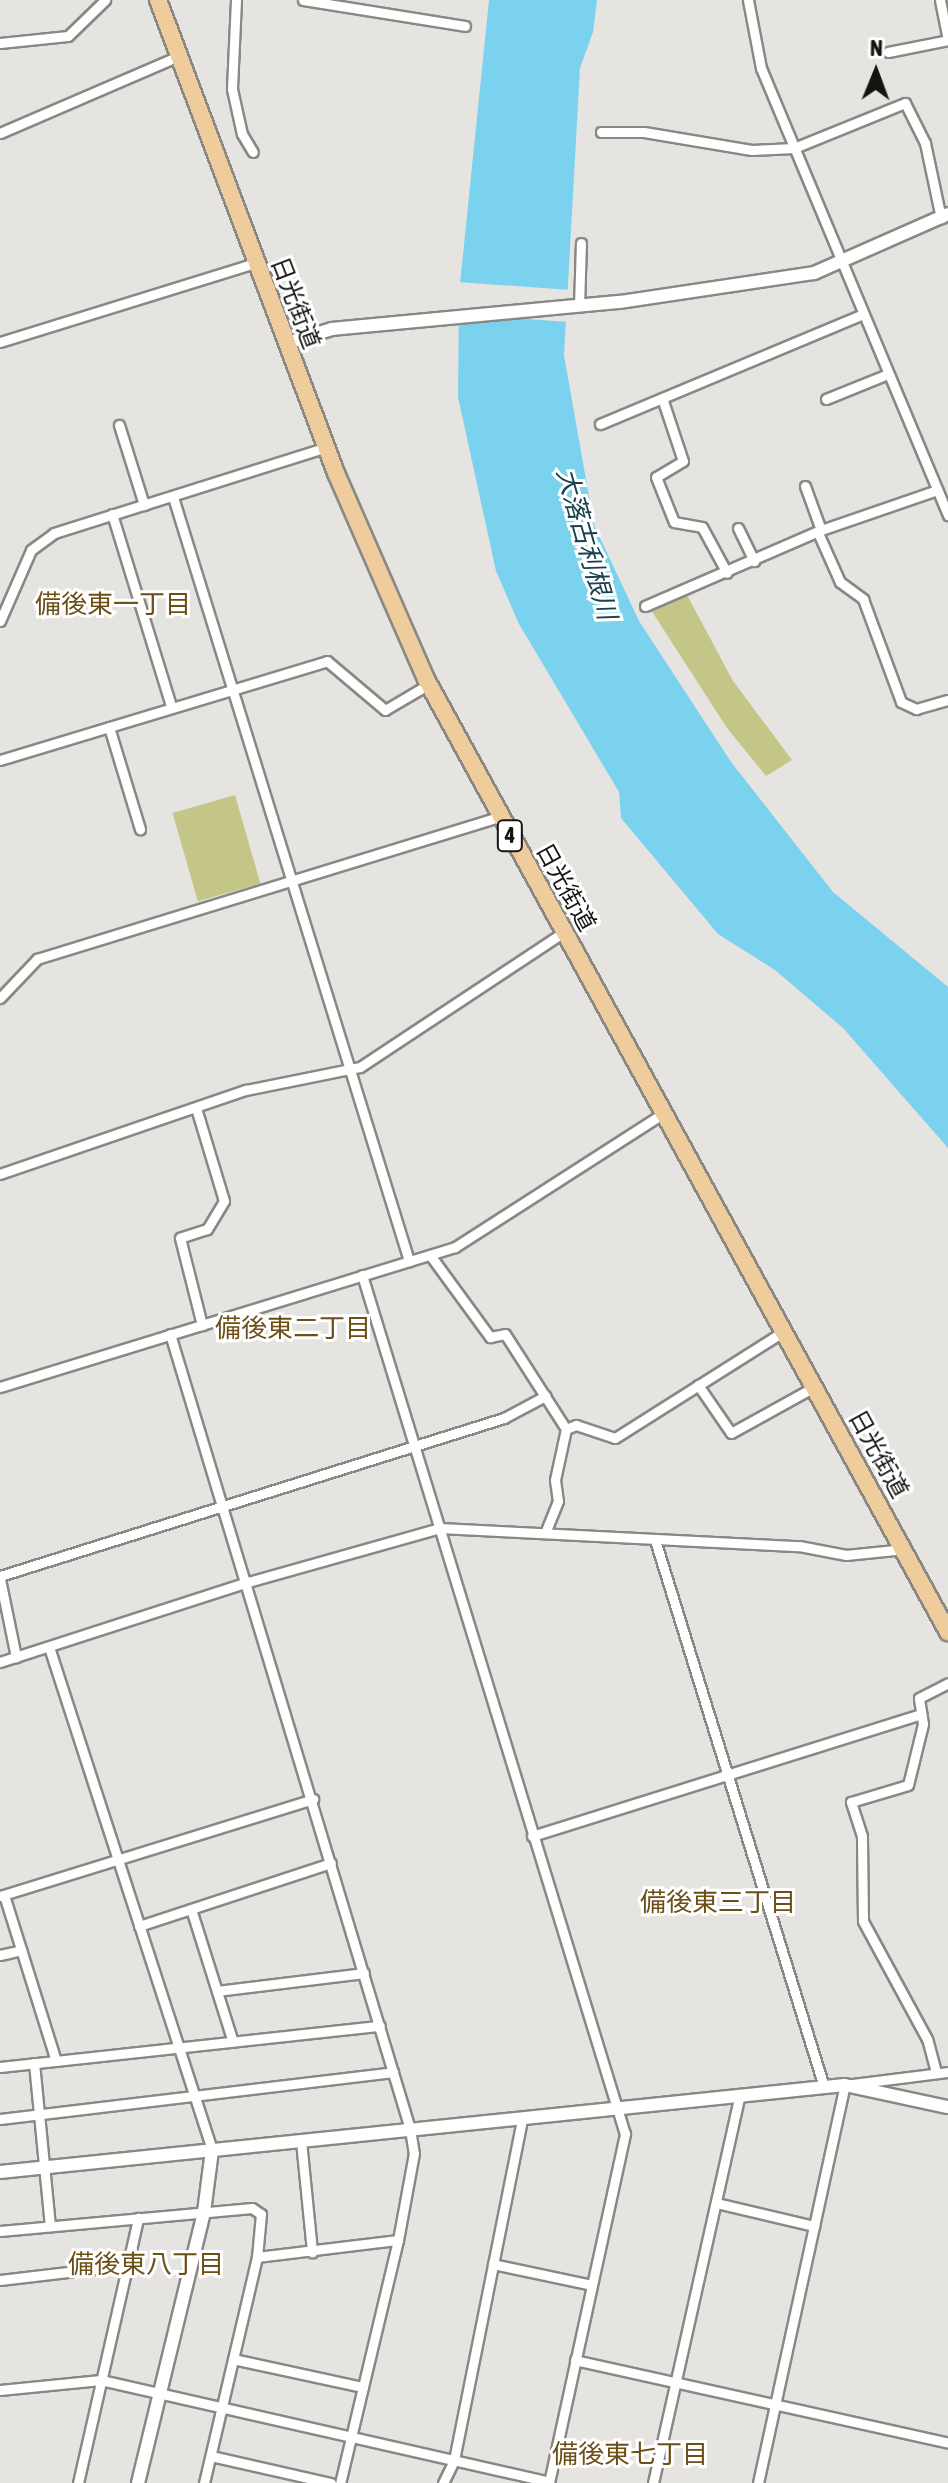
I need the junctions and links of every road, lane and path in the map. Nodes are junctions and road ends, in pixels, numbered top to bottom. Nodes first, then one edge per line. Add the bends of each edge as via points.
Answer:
1 (105, 0) edge
2 (158, 0) edge
3 (236, 0) edge
4 (303, 0) edge
5 (748, 0) edge
6 (940, 0) edge
7 (465, 26) dead end
8 (0, 43) edge
9 (888, 52) dead end
10 (179, 56) junction
11 (601, 132) dead end
12 (0, 133) edge
13 (794, 148) junction
14 (253, 152) dead end
15 (945, 216) edge
16 (581, 243) dead end
17 (255, 263) junction
18 (844, 264) junction
19 (579, 306) junction
20 (863, 314) junction
21 (0, 342) edge
22 (287, 343) junction
23 (888, 374) junction
24 (662, 398) junction
25 (826, 399) dead end
26 (600, 424) dead end
27 (119, 425) dead end
28 (326, 447) junction
29 (805, 486) dead end
30 (937, 490) junction
31 (173, 497) junction
32 (144, 505) junction
33 (112, 514) junction
34 (948, 516) edge
35 (738, 528) dead end
36 (820, 532) junction
37 (754, 561) junction
38 (727, 573) junction
39 (4, 601) edge
40 (645, 606) dead end
41 (0, 621) edge
42 (429, 684) junction
43 (231, 688) junction
44 (948, 700) edge
45 (171, 706) junction
46 (109, 727) junction
47 (0, 760) edge
48 (500, 817) junction
49 (140, 829) dead end
50 (292, 879) junction
51 (564, 932) junction
52 (0, 998) edge
53 (352, 1070) junction
54 (196, 1108) junction
55 (664, 1113) junction
56 (0, 1174) edge
57 (430, 1255) junction
58 (409, 1261) junction
59 (362, 1275) junction
60 (202, 1325) junction
61 (784, 1331) junction
62 (170, 1334) junction
63 (698, 1385) junction
64 (0, 1387) edge
65 (814, 1387) junction
66 (545, 1396) junction
67 (566, 1429) junction
68 (415, 1447) junction
69 (225, 1508) junction
70 (440, 1528) junction
71 (546, 1530) junction
72 (655, 1540) junction
73 (905, 1549) junction
74 (0, 1577) edge
75 (248, 1582) junction
76 (947, 1628) edge
77 (49, 1647) junction
78 (16, 1657) junction
79 (0, 1662) edge
80 (948, 1683) edge
81 (921, 1714) junction
82 (728, 1776) junction
83 (313, 1799) junction
84 (532, 1836) junction
85 (118, 1861) junction
86 (331, 1863) junction
87 (2, 1896) edge
88 (191, 1909) junction
89 (139, 1926) junction
90 (21, 1950) junction
91 (0, 1955) edge
92 (364, 1973) junction
93 (217, 1991) junction
94 (380, 2026) junction
95 (233, 2042) junction
96 (179, 2048) junction
97 (56, 2061) junction
98 (34, 2063) junction
99 (0, 2067) edge
100 (393, 2072) junction
101 (936, 2072) junction
102 (948, 2072) edge
103 (845, 2085) junction
104 (824, 2087) junction
105 (194, 2096) junction
106 (739, 2098) junction
107 (948, 2107) edge
108 (621, 2110) junction
109 (38, 2114) junction
110 (0, 2119) edge
111 (522, 2119) junction
112 (410, 2129) junction
113 (301, 2141) junction
114 (212, 2150) junction
115 (43, 2167) junction
116 (0, 2172) edge
117 (716, 2203) junction
118 (204, 2212) junction
119 (138, 2218) junction
120 (50, 2226) junction
121 (814, 2226) junction
122 (0, 2231) edge
123 (398, 2240) junction
124 (312, 2252) junction
125 (257, 2257) junction
126 (493, 2264) junction
127 (127, 2265) junction
128 (0, 2280) edge
129 (592, 2285) junction
130 (233, 2359) junction
131 (575, 2360) junction
132 (101, 2380) junction
133 (676, 2380) junction
134 (363, 2387) junction
135 (0, 2390) edge
136 (159, 2393) junction
137 (776, 2401) junction
138 (221, 2408) junction
139 (352, 2436) junction
140 (948, 2443) edge
141 (211, 2456) junction
142 (454, 2460) junction
143 (78, 2483) edge
144 (138, 2483) edge
145 (204, 2483) edge
146 (331, 2483) edge
147 (340, 2483) edge
148 (443, 2483) edge
149 (549, 2483) edge
150 (653, 2483) edge
151 (758, 2483) edge

1 - 8 street via 68,36
2 - 10 highway, 日光街道 / 4
3 - 14 street via 232,89 242,134
4 - 7 street
5 - 13 street via 761,68
6 - 9 street via 948,40
10 - 12 street
10 - 17 highway, 日光街道 / 4
11 - 13 street via 644,132 752,150
13 - 15 street via 905,103 925,143
13 - 18 street
15 - 18 street
16 - 19 street
17 - 21 street
17 - 22 highway, 日光街道 / 4
18 - 19 street via 753,283
18 - 20 street
19 - 22 street via 332,329
20 - 23 street
20 - 24 street
22 - 28 highway, 日光街道 / 4
23 - 25 street
23 - 30 street
24 - 26 street
24 - 38 street via 683,461 656,477 674,522 702,527
27 - 32 street
28 - 31 street
28 - 42 highway, 日光街道 / 4
29 - 36 street
30 - 34 street
30 - 36 street
31 - 32 street
31 - 43 street
32 - 33 street
33 - 39 street via 54,533 31,550
33 - 45 street
35 - 37 street
36 - 37 street
36 - 44 street via 840,582 863,599 901,702 916,709
37 - 38 street
38 - 40 street
39 - 41 street
42 - 43 street via 385,710 327,661
42 - 48 highway, 日光街道 / 4
43 - 45 street
43 - 50 street
45 - 46 street
46 - 47 street
46 - 49 street
48 - 50 street
48 - 51 highway, 日光街道 / 4
50 - 52 street via 37,959
50 - 53 street
51 - 53 street
51 - 55 highway, 日光街道 / 4
53 - 54 street via 246,1090
53 - 58 street
54 - 56 street
54 - 60 street via 224,1201 207,1229 180,1238
55 - 57 street via 455,1247
55 - 61 highway, 日光街道 / 4
57 - 58 street
57 - 66 street via 490,1337 505,1334
58 - 59 street
59 - 60 street
59 - 68 street
60 - 62 street
61 - 63 street
61 - 65 highway, 日光街道 / 4
62 - 64 street
62 - 69 street
63 - 65 street via 731,1433
63 - 67 street via 615,1438 576,1425
65 - 73 highway, 日光街道 / 4
66 - 67 street
66 - 68 street via 504,1418
67 - 71 street via 555,1480 558,1501
68 - 69 street
68 - 70 street
69 - 74 street
69 - 75 street
70 - 71 street
70 - 75 street
70 - 84 street
71 - 72 street
72 - 73 street via 799,1546 846,1555
72 - 82 street
73 - 76 highway, 日光街道 / 4
74 - 78 street
75 - 77 street
75 - 83 street
77 - 78 street
77 - 85 street
78 - 79 street
80 - 81 street via 919,1698
81 - 82 street
81 - 101 street via 908,1785 851,1802 862,1836 863,1921 927,2039
82 - 84 street
82 - 104 street
83 - 85 street
83 - 86 street
84 - 108 street
85 - 87 street
85 - 89 street
86 - 88 street
86 - 92 street
87 - 90 street
88 - 89 street
88 - 93 street
89 - 96 street
90 - 91 street
90 - 97 street
92 - 93 street
92 - 94 street
93 - 95 street
94 - 95 street
94 - 100 street
95 - 96 street
96 - 97 street
96 - 105 street
97 - 98 street
98 - 99 street
98 - 109 street
100 - 105 street
100 - 112 street
101 - 102 street
101 - 103 street
103 - 104 street
103 - 107 street
103 - 121 street
104 - 106 street
105 - 109 street
105 - 114 street
106 - 108 street
106 - 117 street
108 - 111 street
108 - 129 street via 625,2134
109 - 110 street
109 - 115 street
111 - 112 street
111 - 126 street
112 - 113 street
112 - 123 street via 414,2153
113 - 114 street
113 - 124 street
114 - 115 street
114 - 118 street
115 - 116 street
115 - 120 street
117 - 121 street
117 - 133 street
118 - 119 street
118 - 125 street via 252,2208 261,2214
118 - 136 street
119 - 120 street
119 - 127 street
120 - 122 street
121 - 137 street
123 - 124 street
123 - 134 street
124 - 125 street
125 - 130 street
126 - 129 street
126 - 142 street
127 - 128 street
127 - 132 street
129 - 131 street
130 - 134 street
130 - 138 street
131 - 133 street
131 - 149 street
132 - 135 street
132 - 136 street
132 - 143 street
133 - 137 street
133 - 150 street
134 - 139 street
136 - 138 street
136 - 144 street
137 - 140 street
137 - 151 street
138 - 139 street
138 - 141 street
139 - 142 street
139 - 147 street
141 - 145 street
141 - 146 street
142 - 148 street
142 - 149 street

